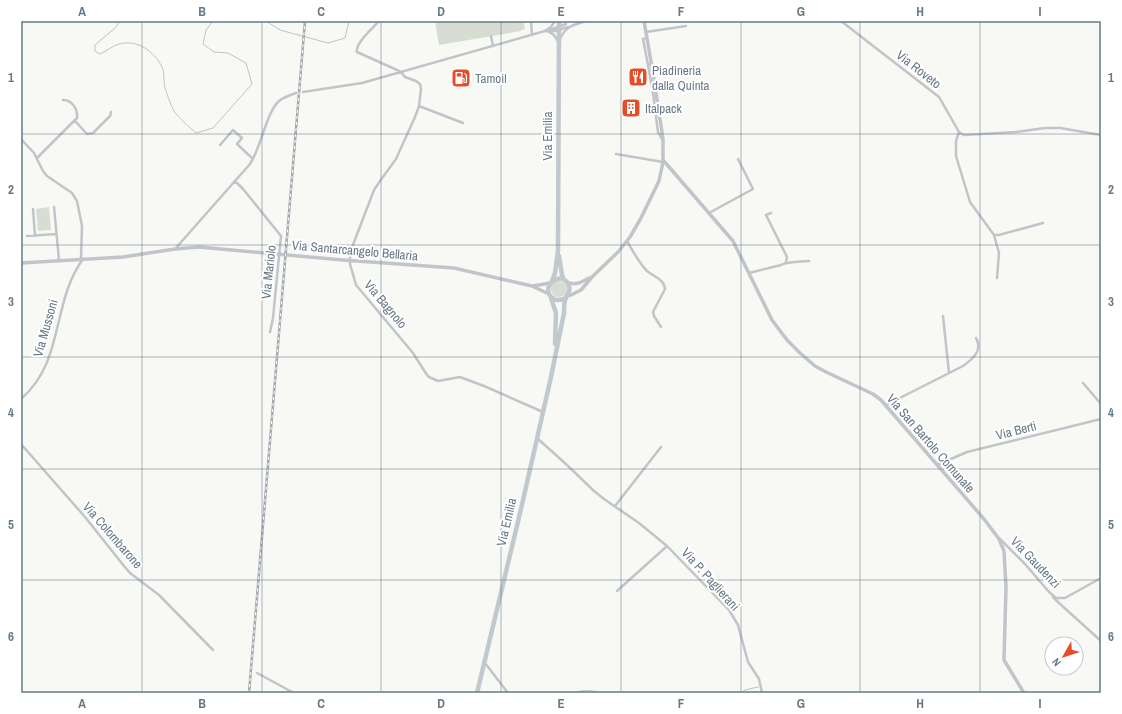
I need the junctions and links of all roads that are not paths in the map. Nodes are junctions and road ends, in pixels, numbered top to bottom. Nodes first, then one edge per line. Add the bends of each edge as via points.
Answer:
1 (379, 21) edge
2 (531, 21) edge
3 (555, 21) edge
4 (562, 21) edge
5 (586, 21) edge
6 (644, 21) edge
7 (841, 21) edge
8 (849, 21) edge
9 (568, 25) junction
10 (846, 25) junction
11 (559, 26) edge
12 (686, 26) dead end
13 (547, 31) junction
14 (646, 32) junction
15 (532, 33) junction
16 (491, 36) dead end
17 (559, 44) junction
18 (493, 46) junction
19 (401, 72) junction
20 (303, 92) dead end
21 (296, 93) dead end
22 (63, 100) dead end
23 (419, 106) junction
24 (111, 112) dead end
25 (75, 121) junction
26 (463, 123) dead end
27 (959, 132) junction
28 (1101, 135) edge
29 (21, 139) edge
30 (220, 145) dead end
31 (616, 154) dead end
32 (38, 158) junction
33 (253, 159) junction
34 (738, 159) dead end
35 (663, 161) junction
36 (234, 182) junction
37 (54, 207) dead end
38 (32, 209) dead end
39 (771, 212) dead end
40 (709, 213) junction
41 (1043, 223) dead end
42 (56, 234) junction
43 (994, 235) junction
44 (27, 236) dead end
45 (35, 236) junction
46 (627, 241) junction
47 (175, 248) junction
48 (558, 251) junction
49 (82, 259) junction
50 (59, 260) junction
51 (809, 261) dead end
52 (786, 262) junction
53 (21, 263) edge
54 (749, 273) junction
55 (592, 277) junction
56 (998, 278) dead end
57 (565, 281) junction
58 (551, 282) junction
59 (532, 286) junction
60 (550, 295) junction
61 (566, 297) junction
62 (943, 316) dead end
63 (661, 327) dead end
64 (270, 332) dead end
65 (976, 338) dead end
66 (554, 357) junction
67 (949, 373) junction
68 (1084, 383) dead end
69 (21, 399) edge
70 (1101, 404) edge
71 (886, 405) junction
72 (543, 412) junction
73 (1101, 420) edge
74 (537, 438) junction
75 (21, 444) edge
76 (661, 447) dead end
77 (937, 465) junction
78 (615, 506) junction
79 (999, 539) junction
80 (667, 546) junction
81 (1101, 578) edge
82 (617, 591) dead end
83 (1049, 592) junction
84 (1101, 641) edge
85 (213, 650) dead end
86 (484, 663) junction
87 (256, 673) dead end
88 (294, 693) edge
89 (477, 693) edge
90 (508, 693) edge
91 (762, 693) edge
92 (1024, 693) edge

1 - 19 street via 356,51
2 - 15 street
3 - 13 street
4 - 9 street
5 - 9 street
6 - 14 street
7 - 10 street, Via Roveto
8 - 10 street
9 - 11 street
9 - 17 street
10 - 27 street, Via Roveto via 939,97
11 - 13 street via 554,32
11 - 17 main road, Via Emilia
12 - 14 street
13 - 15 street
13 - 17 street via 554,35
14 - 35 street via 663,142
15 - 18 street
16 - 18 street
17 - 48 main road, Via Emilia
18 - 19 street
19 - 20 street via 362,83
19 - 23 street, Via Bagnolo via 405,77 420,84
21 - 33 street via 279,101 275,107
22 - 25 street via 70,102 76,110 78,115
23 - 26 street
23 - 72 street, Via Bagnolo via 396,159 374,190 351,250 350,264 355,282 432,379 438,381 460,377
24 - 25 street via 93,133 89,134
25 - 32 street
27 - 28 street via 964,135 1060,128
27 - 43 street via 956,156 970,202
29 - 32 street
30 - 33 street via 233,130 242,138 237,144
31 - 35 street
32 - 49 street via 47,176 72,193 77,201 82,226
33 - 36 street
34 - 40 street via 754,189
35 - 40 street, Via San Bartolo Comunale
35 - 46 street via 654,194
36 - 47 street
36 - 64 street, Via Mariolo via 243,189 280,236
37 - 42 street
38 - 45 street
39 - 52 street via 766,215 787,257
40 - 54 street, Via San Bartolo Comunale via 733,241
41 - 43 street
42 - 45 street
42 - 50 street
43 - 56 street via 999,253
44 - 45 street
46 - 55 street
46 - 63 street via 643,266 665,285 653,312
47 - 49 street, Via Santarcangelo Bellaria via 124,257
47 - 59 street, Via Santarcangelo Bellaria via 199,247 454,268
48 - 57 main road, Via Emilia
48 - 58 main road, Via Emilia
49 - 50 street, Via Santarcangelo Bellaria
49 - 69 street, Via Mussoni via 66,292 48,361 30,391
50 - 53 street, Via Santarcangelo Bellaria
51 - 52 street
52 - 54 street
54 - 71 street, Via San Bartolo Comunale via 772,320 800,353 815,366 873,394
55 - 57 street via 576,284
55 - 61 street via 581,290
57 - 58 main road via 558,279
57 - 61 main road, Via Emilia via 570,287
58 - 59 street, Via Santarcangelo Bellaria
58 - 60 main road, Via Emilia via 548,290
59 - 60 street, Via Santarcangelo Bellaria
60 - 61 main road via 560,300
60 - 66 main road, Via Emilia via 556,313
61 - 66 main road, Via Emilia
62 - 67 street
65 - 67 street via 979,343 978,351 972,360
66 - 72 main road, Via Emilia
67 - 71 street
68 - 70 street
71 - 77 street, Via San Bartolo Comunale
72 - 74 main road, Via Emilia
73 - 77 street, Via Berti via 967,452
74 - 78 street, Via P. Paglierani via 594,491
74 - 86 main road, Via Emilia
75 - 85 street, Via Colombarone via 130,573 160,595
76 - 78 street
77 - 79 street, Via San Bartolo Comunale
78 - 80 street, Via P. Paglierani
79 - 83 street, Via Gaudenzi
79 - 92 street, Via San Bartolo Comunale via 1004,551 1006,587 1004,660
80 - 82 street, Via P. Paglierani
80 - 91 street, Via P. Paglierani via 729,610 738,625 748,662 759,679
81 - 83 street, Via Gaudenzi via 1065,598 1056,598
83 - 84 street
86 - 89 main road, Via Emilia
86 - 90 street
87 - 88 street

